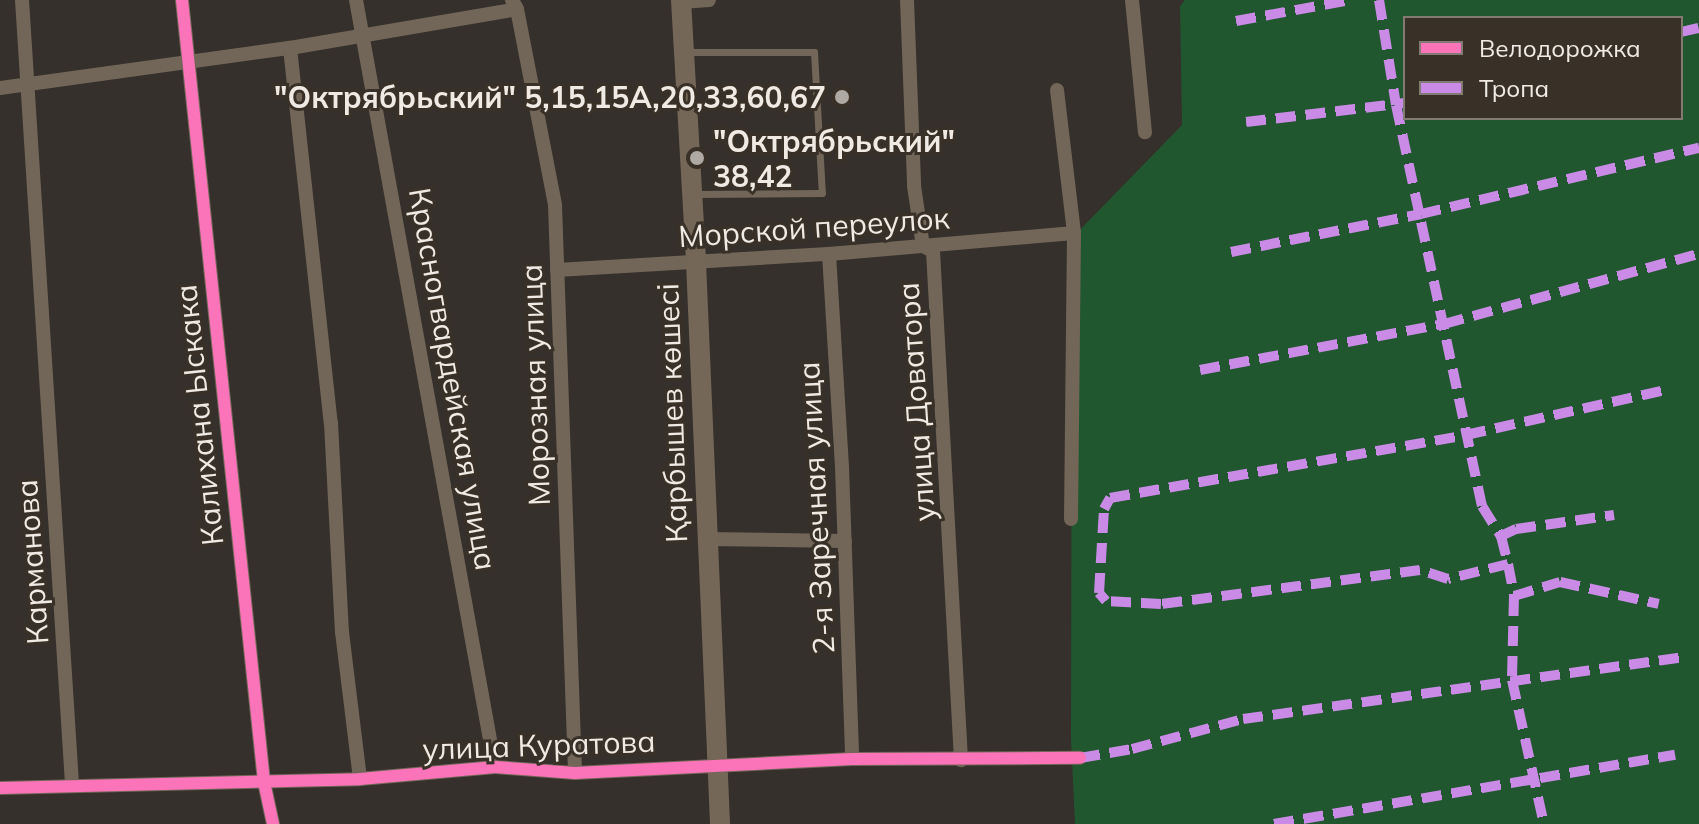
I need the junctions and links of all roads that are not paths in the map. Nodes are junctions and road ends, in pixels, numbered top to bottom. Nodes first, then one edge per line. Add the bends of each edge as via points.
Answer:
1 (22, 0) edge
2 (182, 0) edge
3 (356, 0) edge
4 (709, 0) edge
5 (907, 0) edge
6 (1132, 0) edge
7 (681, 1) edge
8 (515, 5) edge
9 (365, 35) junction
10 (290, 48) junction
11 (686, 52) junction
12 (188, 63) junction
13 (27, 84) junction
14 (0, 88) edge
15 (1057, 90) dead end
16 (1145, 132) dead end
17 (692, 194) junction
18 (1074, 233) junction
19 (923, 246) junction
20 (829, 254) junction
21 (696, 262) junction
22 (557, 270) junction
23 (1071, 519) dead end
24 (706, 539) junction
25 (845, 541) junction
26 (1080, 758) dead end
27 (852, 759) junction
28 (961, 760) junction
29 (717, 764) junction
30 (495, 767) junction
31 (575, 773) junction
32 (360, 779) junction
33 (264, 782) junction
34 (72, 784) junction
35 (0, 788) edge
36 (273, 824) edge
37 (720, 824) edge

1 - 13 street, Карманова
2 - 12 street, Калихана Ыскака
3 - 9 street, Красногвардейская улица
4 - 7 street
5 - 19 street, улица Доватора via 914,186
6 - 16 street
7 - 11 main road, Қарбышев көшесі
8 - 9 street
8 - 22 street, Морозная улица via 555,205
9 - 10 street
9 - 30 street, Красногвардейская улица
10 - 12 street
10 - 32 street via 331,423 342,632
11 - 17 main road, Қарбышев көшесі
11 - 17 lane via 814,52 822,193
12 - 13 street
12 - 33 street, Калихана Ыскака
13 - 14 street
13 - 34 street, Карманова
15 - 18 street
17 - 21 main road, Қарбышев көшесі
18 - 19 street, Морской переулок
18 - 23 street
19 - 20 street, Морской переулок
19 - 28 street, улица Доватора via 933,251
20 - 21 street, Морской переулок
20 - 25 street, 2-я Заречная улица
21 - 22 street, Морской переулок
21 - 24 main road, Қарбышев көшесі
22 - 31 street, Морозная улица
24 - 25 street
24 - 29 main road, Қарбышев көшесі
25 - 27 street, 2-я Заречная улица
26 - 28 street, улица Куратова
27 - 28 street, улица Куратова
27 - 29 street, улица Куратова
29 - 31 street, улица Куратова
29 - 37 main road, Қарбышев көшесі
30 - 31 street, улица Куратова
30 - 32 street, улица Куратова
32 - 33 street, улица Куратова
33 - 34 street, улица Куратова
33 - 36 street, Калихана Ыскака
34 - 35 street, улица Куратова

